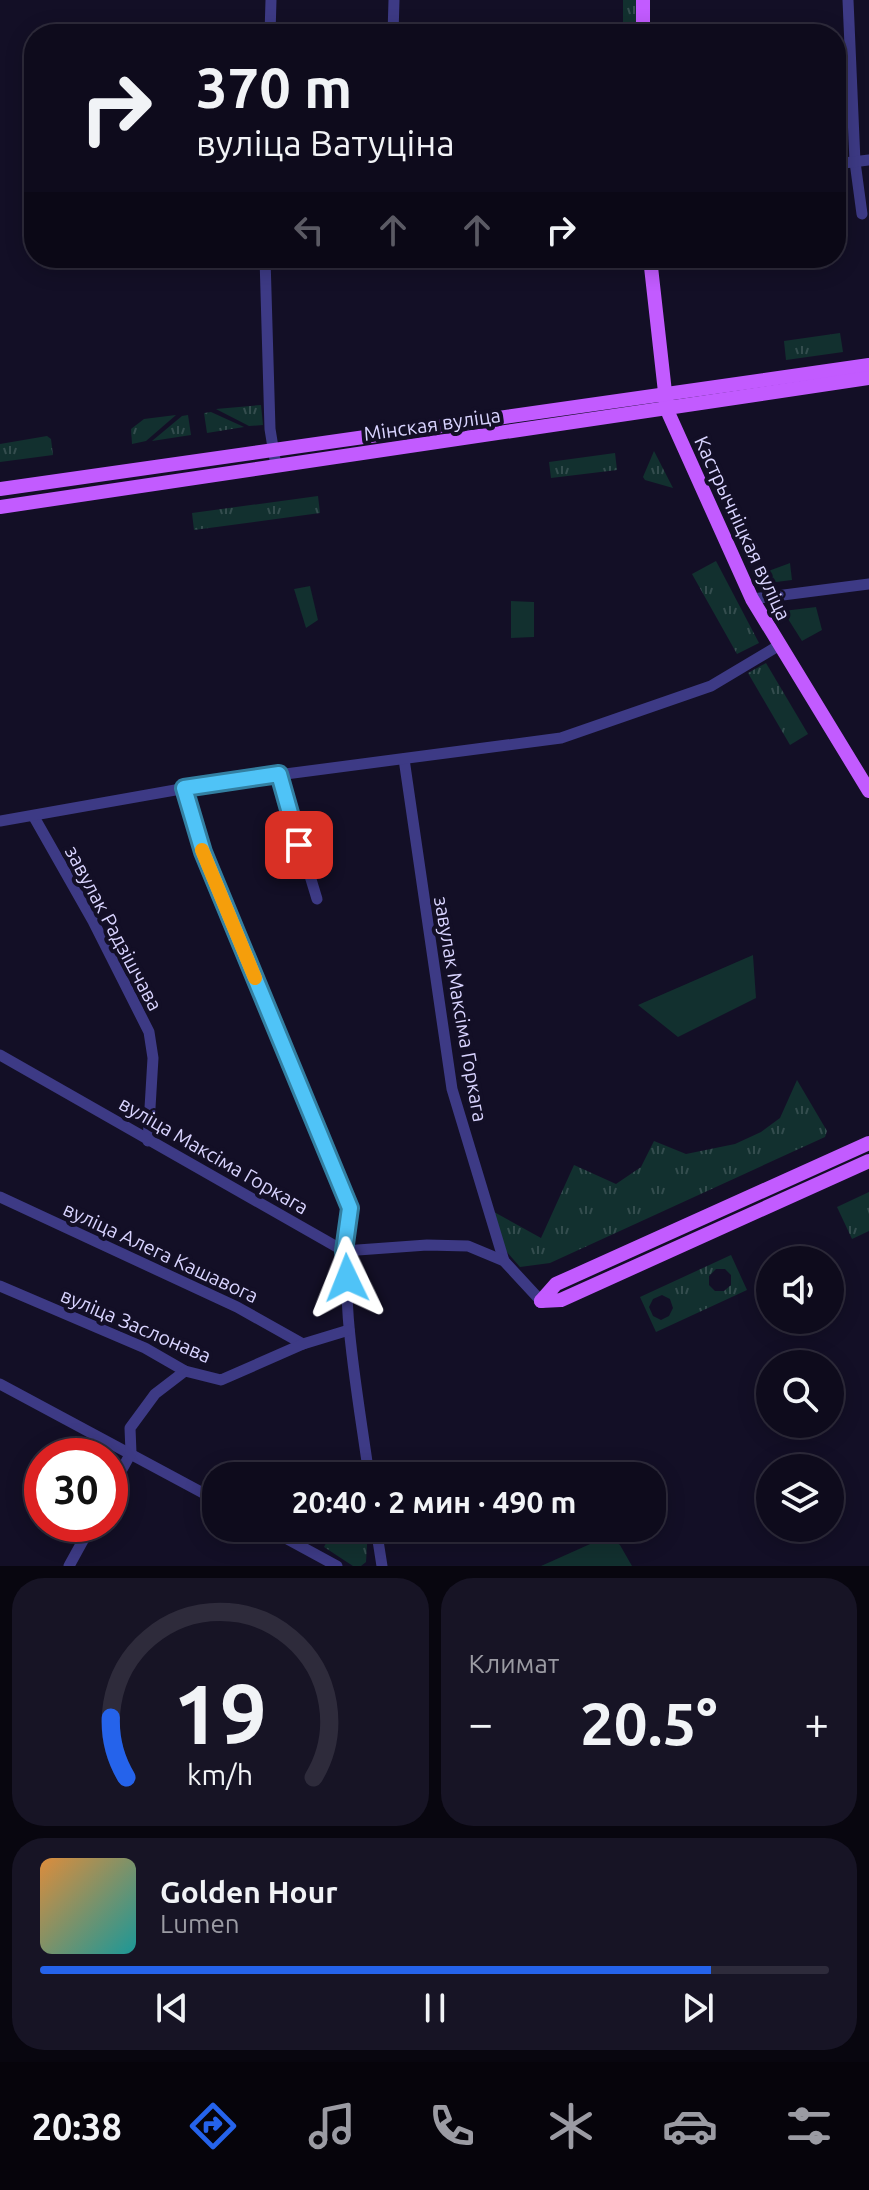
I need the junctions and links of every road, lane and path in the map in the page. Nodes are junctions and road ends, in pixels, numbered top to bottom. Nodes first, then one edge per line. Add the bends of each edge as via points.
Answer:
1 (271, 0) edge
2 (394, 0) edge
3 (643, 0) edge
4 (848, 0) edge
5 (270, 24) edge
6 (393, 24) edge
7 (643, 24) edge
8 (869, 160) edge
9 (855, 162) junction
10 (846, 163) edge
11 (862, 214) dead end
12 (265, 268) edge
13 (651, 268) edge
14 (869, 365) edge
15 (869, 378) edge
16 (665, 403) junction
17 (273, 449) junction
18 (276, 466) junction
19 (0, 489) edge
20 (0, 507) edge
21 (869, 584) edge
22 (752, 599) junction
23 (778, 646) junction
24 (404, 759) junction
25 (279, 774) junction
26 (184, 788) junction
27 (869, 791) edge
28 (34, 817) junction
29 (0, 821) edge
30 (317, 899) dead end
31 (0, 1055) edge
32 (148, 1141) junction
33 (869, 1143) edge
34 (869, 1161) edge
35 (0, 1197) edge
36 (344, 1251) junction
37 (504, 1261) junction
38 (0, 1286) edge
39 (541, 1301) junction
40 (349, 1330) junction
41 (303, 1344) junction
42 (185, 1371) junction
43 (0, 1384) edge
44 (131, 1453) junction
45 (128, 1458) edge
46 (367, 1462) edge
47 (202, 1492) edge
48 (82, 1542) edge
49 (293, 1542) edge
50 (378, 1542) edge
51 (69, 1566) edge
52 (337, 1566) edge
53 (382, 1566) edge

1 - 5 street
2 - 6 street
3 - 7 main road
4 - 9 street
8 - 9 street
9 - 10 street
9 - 11 street
12 - 17 street
13 - 16 main road, Кастрычніцкая вуліца
14 - 16 main road, Мінская вуліца
15 - 16 main road, Мінская вуліца
16 - 17 main road, Мінская вуліца
16 - 18 main road, Мінская вуліца
16 - 22 main road, Кастрычніцкая вуліца
17 - 18 street
17 - 19 main road, Мінская вуліца
18 - 20 main road, Мінская вуліца
21 - 22 street
22 - 23 main road, Кастрычніцкая вуліца
23 - 24 street via 711,686 587,731
23 - 27 main road, Кастрычніцкая вуліца
24 - 25 street
24 - 37 street, завулак Максіма Горкага via 452,1089
25 - 26 street
25 - 30 street
26 - 28 street
26 - 36 street via 203,852 350,1208
28 - 29 street
28 - 32 street, завулак Радзішчава via 149,1032 153,1058
31 - 32 street, вуліца Максіма Горкага
32 - 36 street, вуліца Максіма Горкага
33 - 39 main road via 556,1284
34 - 39 main road via 561,1300
35 - 41 street, вуліца Алега Кашавога via 237,1307
36 - 37 street via 468,1246
36 - 40 street
37 - 39 street
38 - 42 street, вуліца Заслонава via 145,1348
40 - 41 street, вуліца Заслонава
40 - 46 street
41 - 42 street, вуліца Заслонава via 221,1380
42 - 44 street via 155,1394 130,1428
43 - 44 street
44 - 45 street
44 - 47 street
48 - 51 street
49 - 52 street
50 - 53 street

